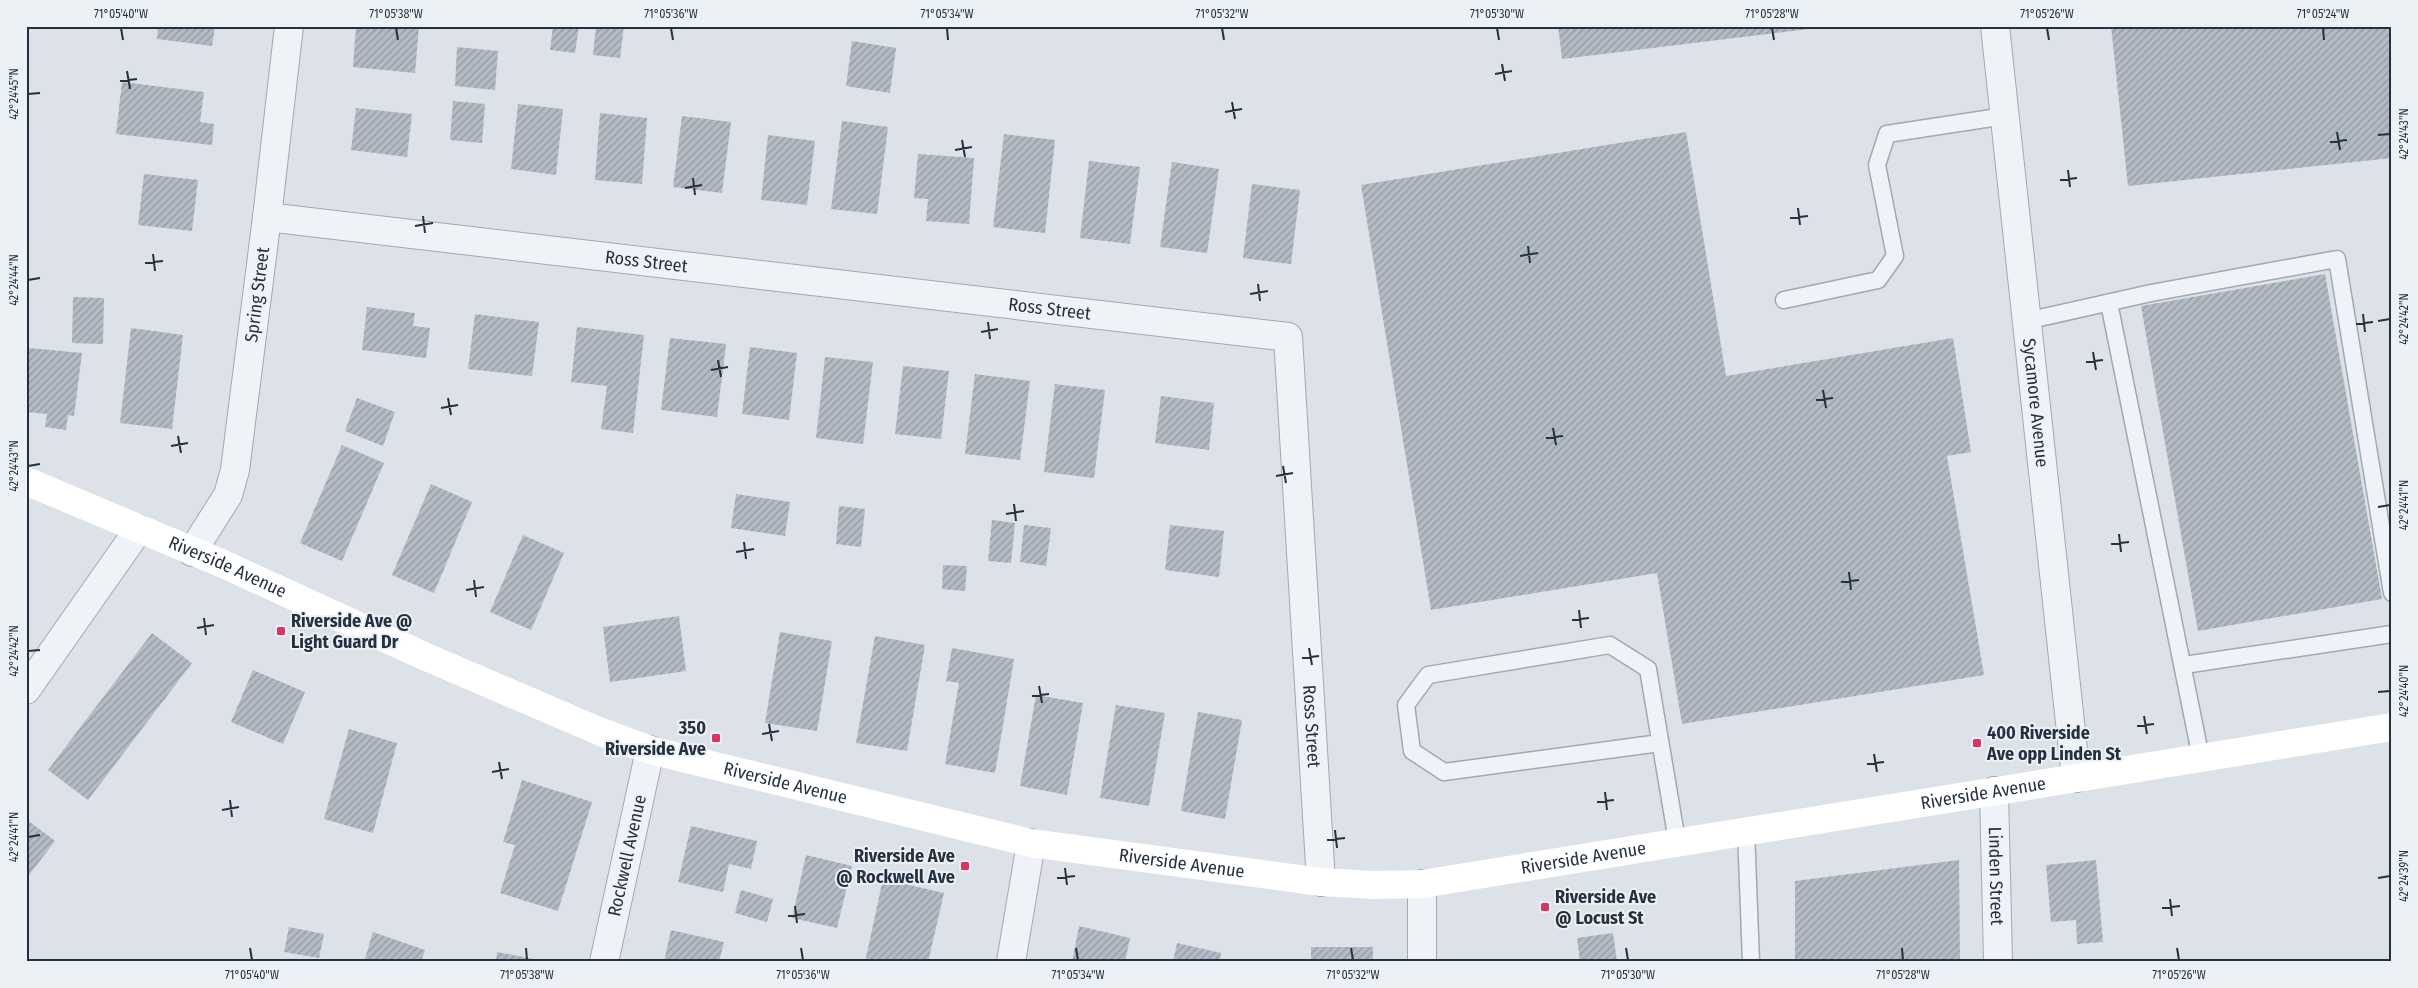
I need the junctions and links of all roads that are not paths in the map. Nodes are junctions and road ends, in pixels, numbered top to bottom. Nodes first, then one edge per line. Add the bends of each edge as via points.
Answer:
1 (289, 26) edge
2 (1995, 26) edge
3 (2005, 116) junction
4 (267, 217) junction
5 (1784, 300) dead end
6 (2109, 303) junction
7 (2026, 322) junction
8 (26, 481) edge
9 (139, 529) junction
10 (192, 552) junction
11 (2392, 593) edge
12 (2392, 634) edge
13 (2184, 665) junction
14 (26, 690) edge
15 (2392, 727) edge
16 (1660, 743) junction
17 (650, 750) junction
18 (2202, 758) junction
19 (2076, 778) junction
20 (1994, 791) junction
21 (1746, 830) junction
22 (1677, 841) junction
23 (1032, 843) junction
24 (1321, 882) junction
25 (1422, 884) junction
26 (604, 962) edge
27 (1011, 962) edge
28 (1422, 962) edge
29 (1751, 962) edge
30 (1998, 962) edge

1 - 4 street, Spring Street
2 - 3 street, Sycamore Avenue
3 - 5 lane via 1887,134 1877,165 1895,256 1878,280
3 - 7 street, Sycamore Avenue
4 - 10 street, Spring Street via 234,470 228,495
4 - 24 street, Ross Street via 1288,337
6 - 7 lane
6 - 11 lane via 2337,259
6 - 13 lane
7 - 19 street, Sycamore Avenue
8 - 9 main road, Riverside Avenue
9 - 10 main road, Riverside Avenue
9 - 14 street
10 - 17 main road, Riverside Avenue via 221,562 424,656
12 - 13 lane
13 - 18 lane
15 - 18 main road, Riverside Avenue
16 - 16 lane via 1648,670 1610,645 1428,675 1406,705 1412,751 1444,772
16 - 22 lane
17 - 23 main road, Riverside Avenue
17 - 26 street, Rockwell Avenue
18 - 19 main road, Riverside Avenue
19 - 20 main road, Riverside Avenue
20 - 21 main road, Riverside Avenue
20 - 30 street, Linden Street
21 - 22 main road, Riverside Avenue
21 - 29 lane
22 - 25 main road, Riverside Avenue
23 - 24 main road, Riverside Avenue
23 - 27 street
24 - 25 main road, Riverside Avenue
25 - 28 street

